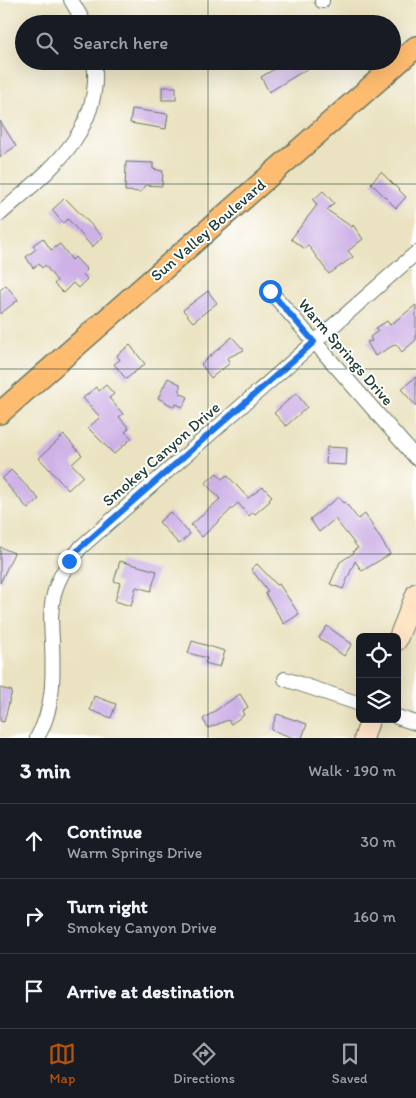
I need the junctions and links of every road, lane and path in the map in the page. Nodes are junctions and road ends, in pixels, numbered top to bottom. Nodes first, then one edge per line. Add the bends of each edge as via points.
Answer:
1 (71, 0) edge
2 (80, 15) edge
3 (416, 47) edge
4 (401, 60) edge
5 (94, 70) edge
6 (390, 70) edge
7 (0, 214) edge
8 (416, 253) edge
9 (270, 291) dead end
10 (314, 342) junction
11 (0, 413) edge
12 (416, 458) edge
13 (416, 593) edge
14 (400, 633) edge
15 (285, 679) dead end
16 (356, 703) edge
17 (401, 718) edge
18 (369, 723) edge
19 (416, 723) edge
20 (37, 738) edge
21 (364, 738) edge

1 - 2 street
3 - 4 main road, Sun Valley Boulevard
5 - 7 street via 90,110 72,147
6 - 11 main road, Sun Valley Boulevard
8 - 10 street, Smokey Canyon Drive
9 - 10 street, Warm Springs Drive
10 - 12 street, Warm Springs Drive
10 - 20 street, Smokey Canyon Drive via 69,561 54,595 51,614 53,688 49,709
13 - 14 street
15 - 16 street
17 - 19 street
18 - 21 street

